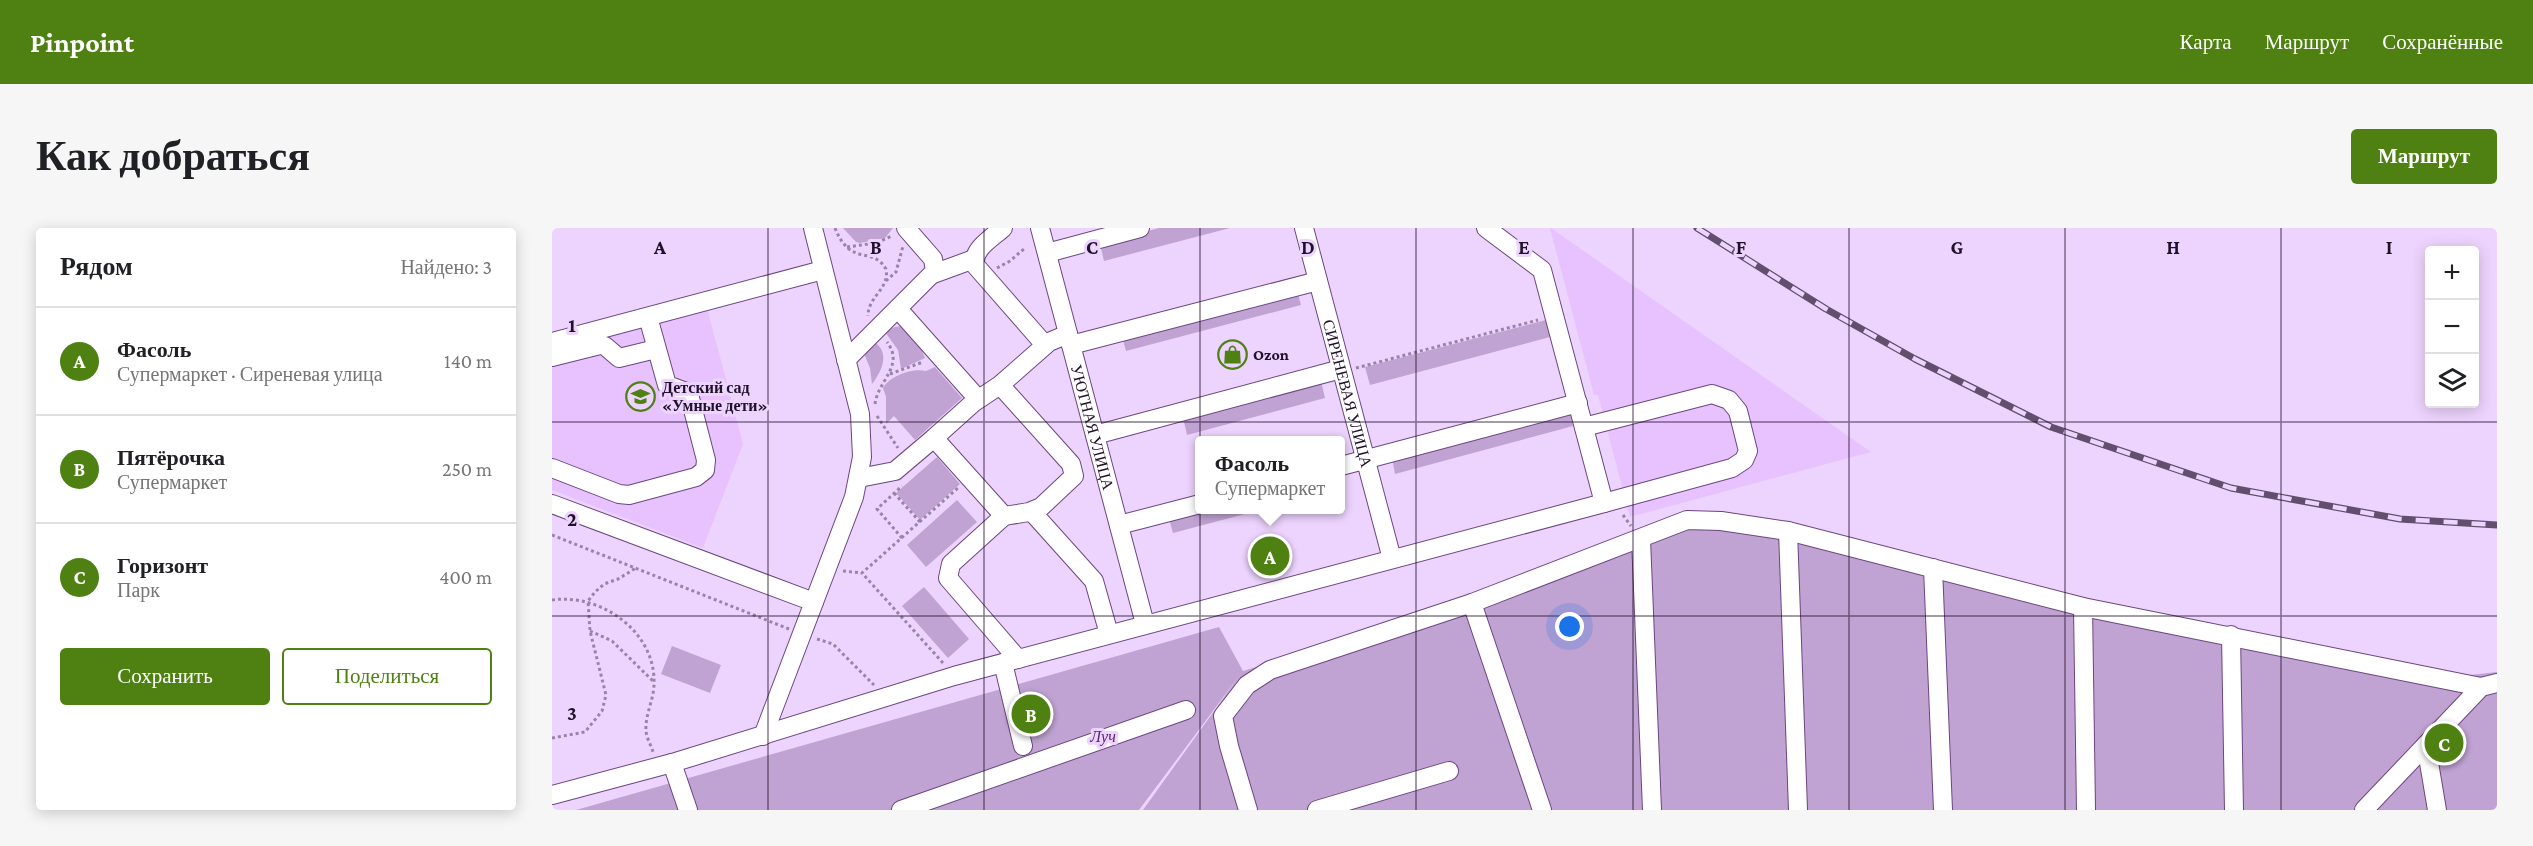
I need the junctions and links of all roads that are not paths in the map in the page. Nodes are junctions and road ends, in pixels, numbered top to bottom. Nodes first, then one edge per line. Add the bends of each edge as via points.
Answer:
1 (1003, 228) edge
2 (1040, 228) edge
3 (1140, 228) edge
4 (1304, 228) edge
5 (1486, 228) edge
6 (815, 230) edge
7 (904, 233) edge
8 (1047, 253) junction
9 (974, 259) junction
10 (823, 270) junction
11 (933, 274) junction
12 (1318, 281) junction
13 (898, 309) junction
14 (648, 317) junction
15 (1070, 340) junction
16 (552, 342) edge
17 (1045, 345) junction
18 (656, 350) junction
19 (552, 357) edge
20 (846, 360) junction
21 (1342, 371) junction
22 (1000, 385) junction
23 (978, 399) junction
24 (1578, 403) junction
25 (1584, 427) junction
26 (1095, 435) junction
27 (934, 438) junction
28 (1365, 460) junction
29 (1102, 464) junction
30 (1345, 465) edge
31 (552, 468) edge
32 (1074, 471) junction
33 (859, 478) junction
34 (1610, 501) junction
35 (552, 504) edge
36 (1195, 505) edge
37 (1032, 512) junction
38 (1004, 516) junction
39 (1119, 525) junction
40 (1788, 531) junction
41 (1641, 539) junction
42 (1392, 559) junction
43 (1933, 568) junction
44 (814, 602) junction
45 (1472, 603) junction
46 (2083, 608) junction
47 (1145, 624) junction
48 (1110, 634) junction
49 (2231, 636) junction
50 (1011, 661) junction
51 (2489, 685) edge
52 (1186, 710) dead end
53 (763, 736) junction
54 (2426, 745) junction
55 (1023, 746) dead end
56 (665, 765) junction
57 (1449, 771) dead end
58 (552, 795) edge
59 (688, 810) edge
60 (901, 810) edge
61 (1248, 810) edge
62 (1317, 810) edge
63 (1542, 810) edge
64 (1652, 810) edge
65 (1798, 810) edge
66 (1942, 810) edge
67 (2086, 810) edge
68 (2234, 810) edge
69 (2364, 810) edge
70 (2437, 810) edge

1 - 9 street via 977,251
2 - 8 street, УЮТНАЯ УЛИЦА
3 - 8 street
4 - 12 street, СИРЕНЕВАЯ УЛИЦА
5 - 24 street via 1540,267
6 - 10 street
7 - 11 street via 935,262
8 - 15 street, УЮТНАЯ УЛИЦА
9 - 11 street
9 - 17 street via 976,268
10 - 14 street
10 - 20 street
11 - 13 street
12 - 15 street
12 - 21 street, СИРЕНЕВАЯ УЛИЦА
13 - 20 street
13 - 23 street
14 - 16 street
14 - 18 street
15 - 17 street via 1054,339
15 - 26 street, УЮТНАЯ УЛИЦА
17 - 22 street
18 - 19 street via 619,358 600,345
18 - 31 street via 667,385 686,392 690,398 707,466 702,474 624,494
20 - 33 street via 860,414
21 - 26 street
21 - 28 street, СИРЕНЕВАЯ УЛИЦА
22 - 23 street
22 - 32 street
23 - 27 street
24 - 25 street
24 - 28 street
25 - 34 street
25 - 34 street via 1712,393 1730,400 1738,411 1748,451 1740,465
26 - 29 street, УЮТНАЯ УЛИЦА
27 - 33 street via 895,471
27 - 38 street
28 - 30 street
28 - 42 street, СИРЕНЕВАЯ УЛИЦА
29 - 32 street
29 - 39 street, УЮТНАЯ УЛИЦА
32 - 37 street via 1072,480
33 - 44 street
34 - 42 street
35 - 44 street
36 - 39 street
37 - 38 street
37 - 48 street via 1094,581
38 - 50 street via 951,564 947,573 950,583
39 - 47 street, УЮТНАЯ УЛИЦА
40 - 41 street via 1687,520
40 - 43 street
40 - 65 street
41 - 45 street
41 - 64 street
42 - 47 street
43 - 46 street
43 - 66 street
44 - 53 street
45 - 61 street via 1270,670 1247,685 1223,716
45 - 63 street
46 - 49 street
46 - 67 street
47 - 48 street
48 - 50 street
49 - 51 street
49 - 68 street
50 - 53 street
50 - 55 street
51 - 54 street
52 - 60 street
53 - 56 street
54 - 69 street
54 - 70 street
56 - 58 street
56 - 59 street
57 - 62 street

